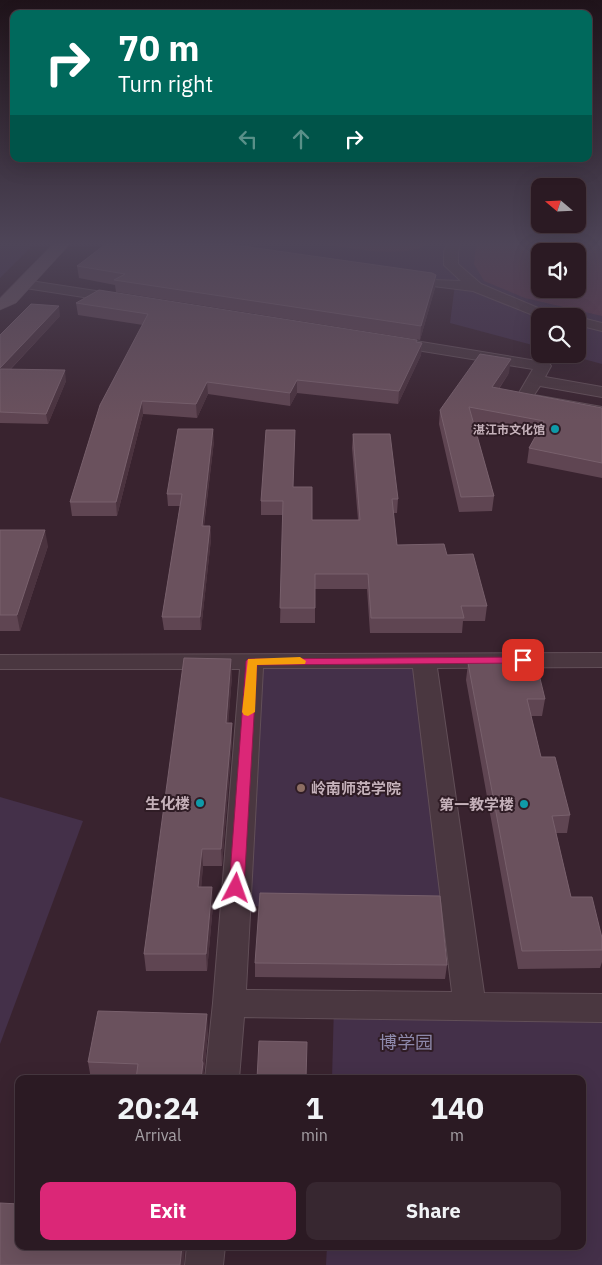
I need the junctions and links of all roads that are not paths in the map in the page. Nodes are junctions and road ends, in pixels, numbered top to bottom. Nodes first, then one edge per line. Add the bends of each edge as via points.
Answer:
1 (512, 302) edge
2 (531, 310) edge
3 (586, 323) edge
4 (602, 327) edge
5 (376, 339) edge
6 (535, 380) junction
7 (602, 392) edge
8 (602, 412) edge
9 (602, 660) edge
10 (252, 661) junction
11 (424, 661) junction
12 (0, 662) edge
13 (229, 1004) junction
14 (470, 1006) junction
15 (602, 1008) edge
16 (222, 1075) edge
17 (206, 1250) edge
18 (204, 1265) edge

1 - 2 street
3 - 4 street
5 - 6 street via 542,366
6 - 7 street
6 - 8 street via 524,398
9 - 11 street
10 - 11 street
10 - 12 street
10 - 13 street
11 - 14 street
13 - 14 street
13 - 16 street
14 - 15 street
17 - 18 street

